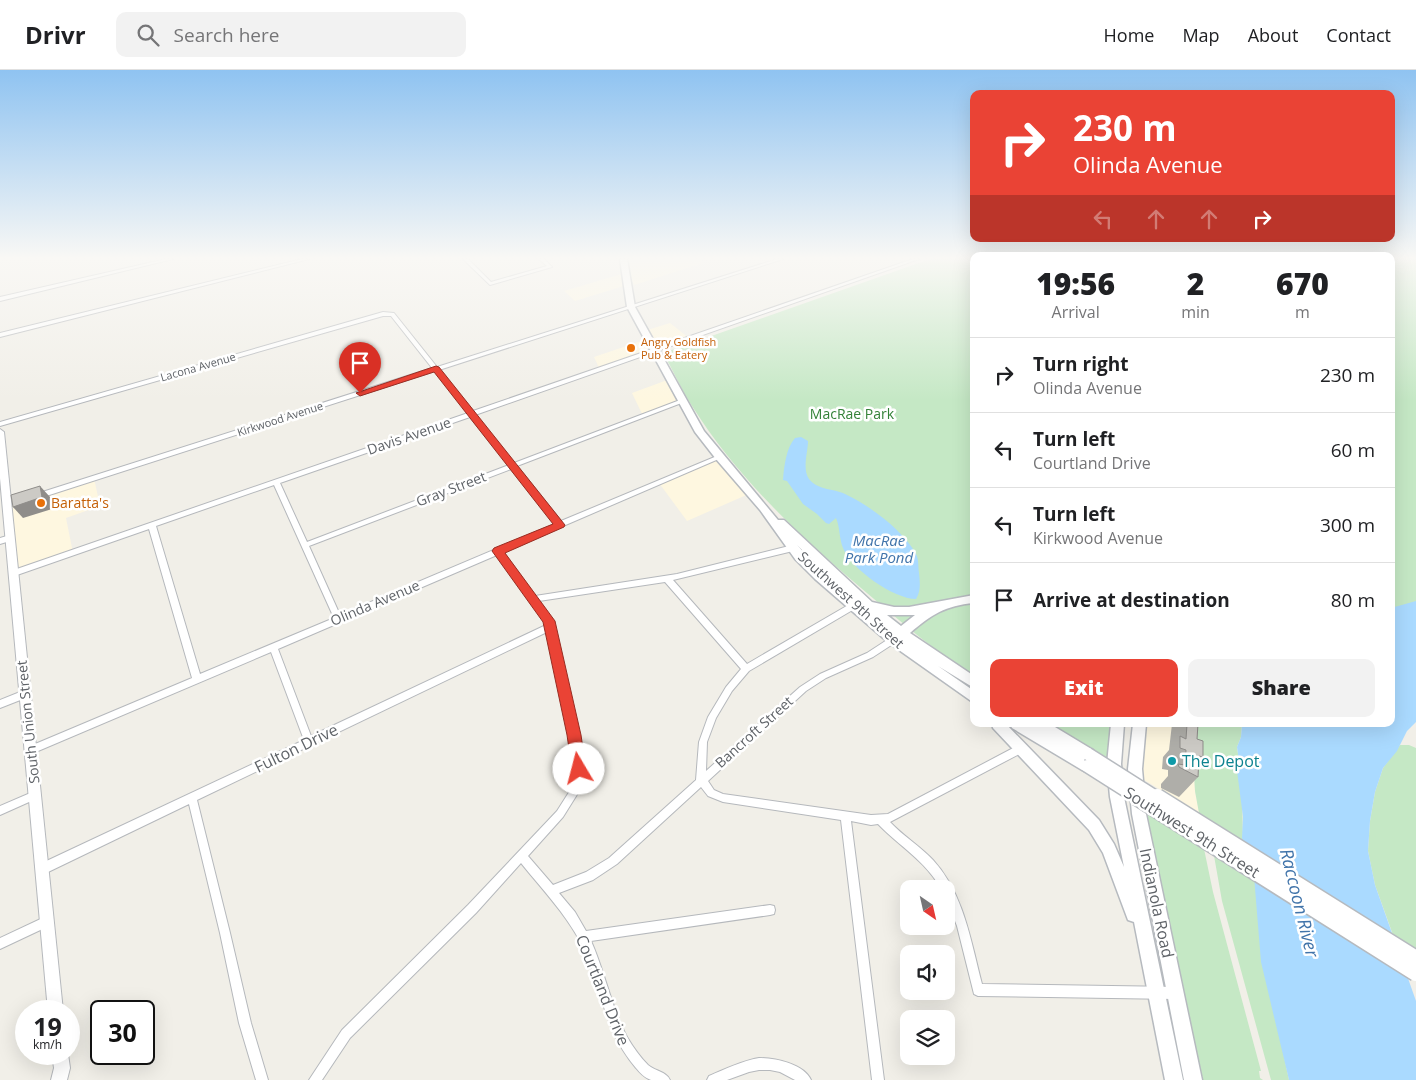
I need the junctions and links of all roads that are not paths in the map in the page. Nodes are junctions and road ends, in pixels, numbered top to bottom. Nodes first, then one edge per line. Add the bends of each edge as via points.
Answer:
1 (117, 306) edge
2 (781, 306) edge
3 (631, 307) joint
4 (0, 335) edge
5 (654, 350) junction
6 (436, 369) junction
7 (682, 401) junction
8 (472, 414) junction
9 (0, 424) edge
10 (0, 432) edge
11 (719, 457) junction
12 (513, 466) junction
13 (276, 482) junction
14 (34, 497) edge
15 (764, 508) junction
16 (152, 525) junction
17 (560, 525) junction
18 (5, 539) edge
19 (305, 545) junction
20 (793, 548) junction
21 (498, 551) junction
22 (14, 573) junction
23 (667, 579) junction
24 (850, 590) junction
25 (970, 599) edge
26 (533, 600) junction
27 (853, 606) junction
28 (936, 606) junction
29 (338, 619) junction
30 (550, 627) junction
31 (897, 636) junction
32 (273, 647) junction
33 (746, 669) junction
34 (197, 679) junction
35 (970, 681) edge
36 (26, 694) junction
37 (970, 696) edge
38 (0, 704) edge
39 (1001, 727) edge
40 (1023, 727) edge
41 (1043, 727) edge
42 (1118, 727) edge
43 (1139, 727) edge
44 (309, 742) junction
45 (1020, 749) junction
46 (31, 750) junction
47 (1088, 760) junction
48 (701, 780) junction
49 (35, 795) junction
50 (192, 798) junction
51 (0, 811) edge
52 (845, 816) junction
53 (881, 820) junction
54 (522, 856) junction
55 (42, 869) junction
56 (550, 891) junction
57 (770, 910) dead end
58 (48, 920) junction
59 (583, 936) junction
60 (0, 944) edge
61 (1146, 944) junction
62 (1416, 959) edge
63 (1416, 973) edge
64 (1156, 993) junction
65 (1175, 993) junction
66 (55, 1000) edge
67 (62, 1065) edge
68 (59, 1080) edge
69 (262, 1080) edge
70 (315, 1080) edge
71 (664, 1080) edge
72 (712, 1080) edge
73 (805, 1080) edge
74 (878, 1080) edge
75 (1174, 1080) edge
76 (1193, 1080) edge

1 - 4 street
2 - 5 street, Davis Avenue
3 - 5 main road, Southwest 9th Street
3 - 6 street, Kirkwood Avenue
5 - 7 main road, Southwest 9th Street
5 - 8 street, Davis Avenue
6 - 8 street
6 - 9 street, Lacona Avenue via 392,314 383,314
6 - 14 street, Kirkwood Avenue
7 - 11 main road, Southwest 9th Street
7 - 12 street, Gray Street
8 - 12 street
8 - 13 street, Davis Avenue
10 - 18 street, South Union Street via 12,504
11 - 15 main road, Southwest 9th Street
11 - 17 street, Olinda Avenue
12 - 17 street
12 - 19 street, Gray Street
13 - 16 street, Davis Avenue
13 - 19 street
15 - 20 main road, Southwest 9th Street
15 - 24 main road, Southwest 9th Street
16 - 22 street, Davis Avenue
16 - 34 street
17 - 21 street, Olinda Avenue
18 - 22 street, South Union Street
19 - 29 street
20 - 23 street
20 - 27 main road, Southwest 9th Street
21 - 26 street
21 - 29 street, Olinda Avenue
22 - 36 street, South Union Street
23 - 26 street
23 - 33 street
24 - 28 main road via 864,602 885,611 912,612
24 - 31 main road, Southwest 9th Street
25 - 28 main road, Bancroft Street
26 - 30 street
27 - 31 main road, Southwest 9th Street
27 - 33 street
28 - 31 main road, Bancroft Street
29 - 32 street, Olinda Avenue
30 - 44 street, Fulton Drive
30 - 54 street via 579,769 568,804
31 - 35 main road, Southwest 9th Street
31 - 37 main road, Southwest 9th Street
31 - 48 street, Bancroft Street via 870,655 823,676 804,689
32 - 34 street, Olinda Avenue
32 - 44 street
33 - 48 street via 712,717 703,742
34 - 46 street, Olinda Avenue
36 - 38 street
36 - 46 street, South Union Street
39 - 45 main road
40 - 47 main road, Southwest 9th Street
41 - 47 main road, Southwest 9th Street
42 - 61 main road, Indianola Road via 1114,764 1117,797
43 - 65 main road, Indianola Road via 1134,758 1137,798
44 - 50 street, Fulton Drive
45 - 53 street
45 - 61 main road via 1094,825 1109,849
46 - 49 street, South Union Street
47 - 62 main road, Southwest 9th Street, bridge
47 - 63 main road, Southwest 9th Street, bridge
48 - 52 street via 711,793 723,798
48 - 56 street, Bancroft Street via 613,862 589,876
49 - 51 street
49 - 55 street, South Union Street
50 - 55 street, Fulton Drive
50 - 69 street via 245,1023
52 - 53 street
52 - 74 street
53 - 64 street via 924,858 944,882 954,902 978,990
54 - 56 street, Courtland Drive
54 - 70 street via 346,1034
55 - 58 street, South Union Street
56 - 59 street, Courtland Drive
57 - 59 street
58 - 60 street
58 - 66 street, South Union Street
59 - 71 street, Courtland Drive via 609,1011 629,1052 646,1070
61 - 64 main road, Indianola Road
64 - 65 street
64 - 75 main road, Indianola Road
65 - 76 main road, Indianola Road
67 - 68 street
72 - 73 street via 750,1064 764,1063 784,1066

